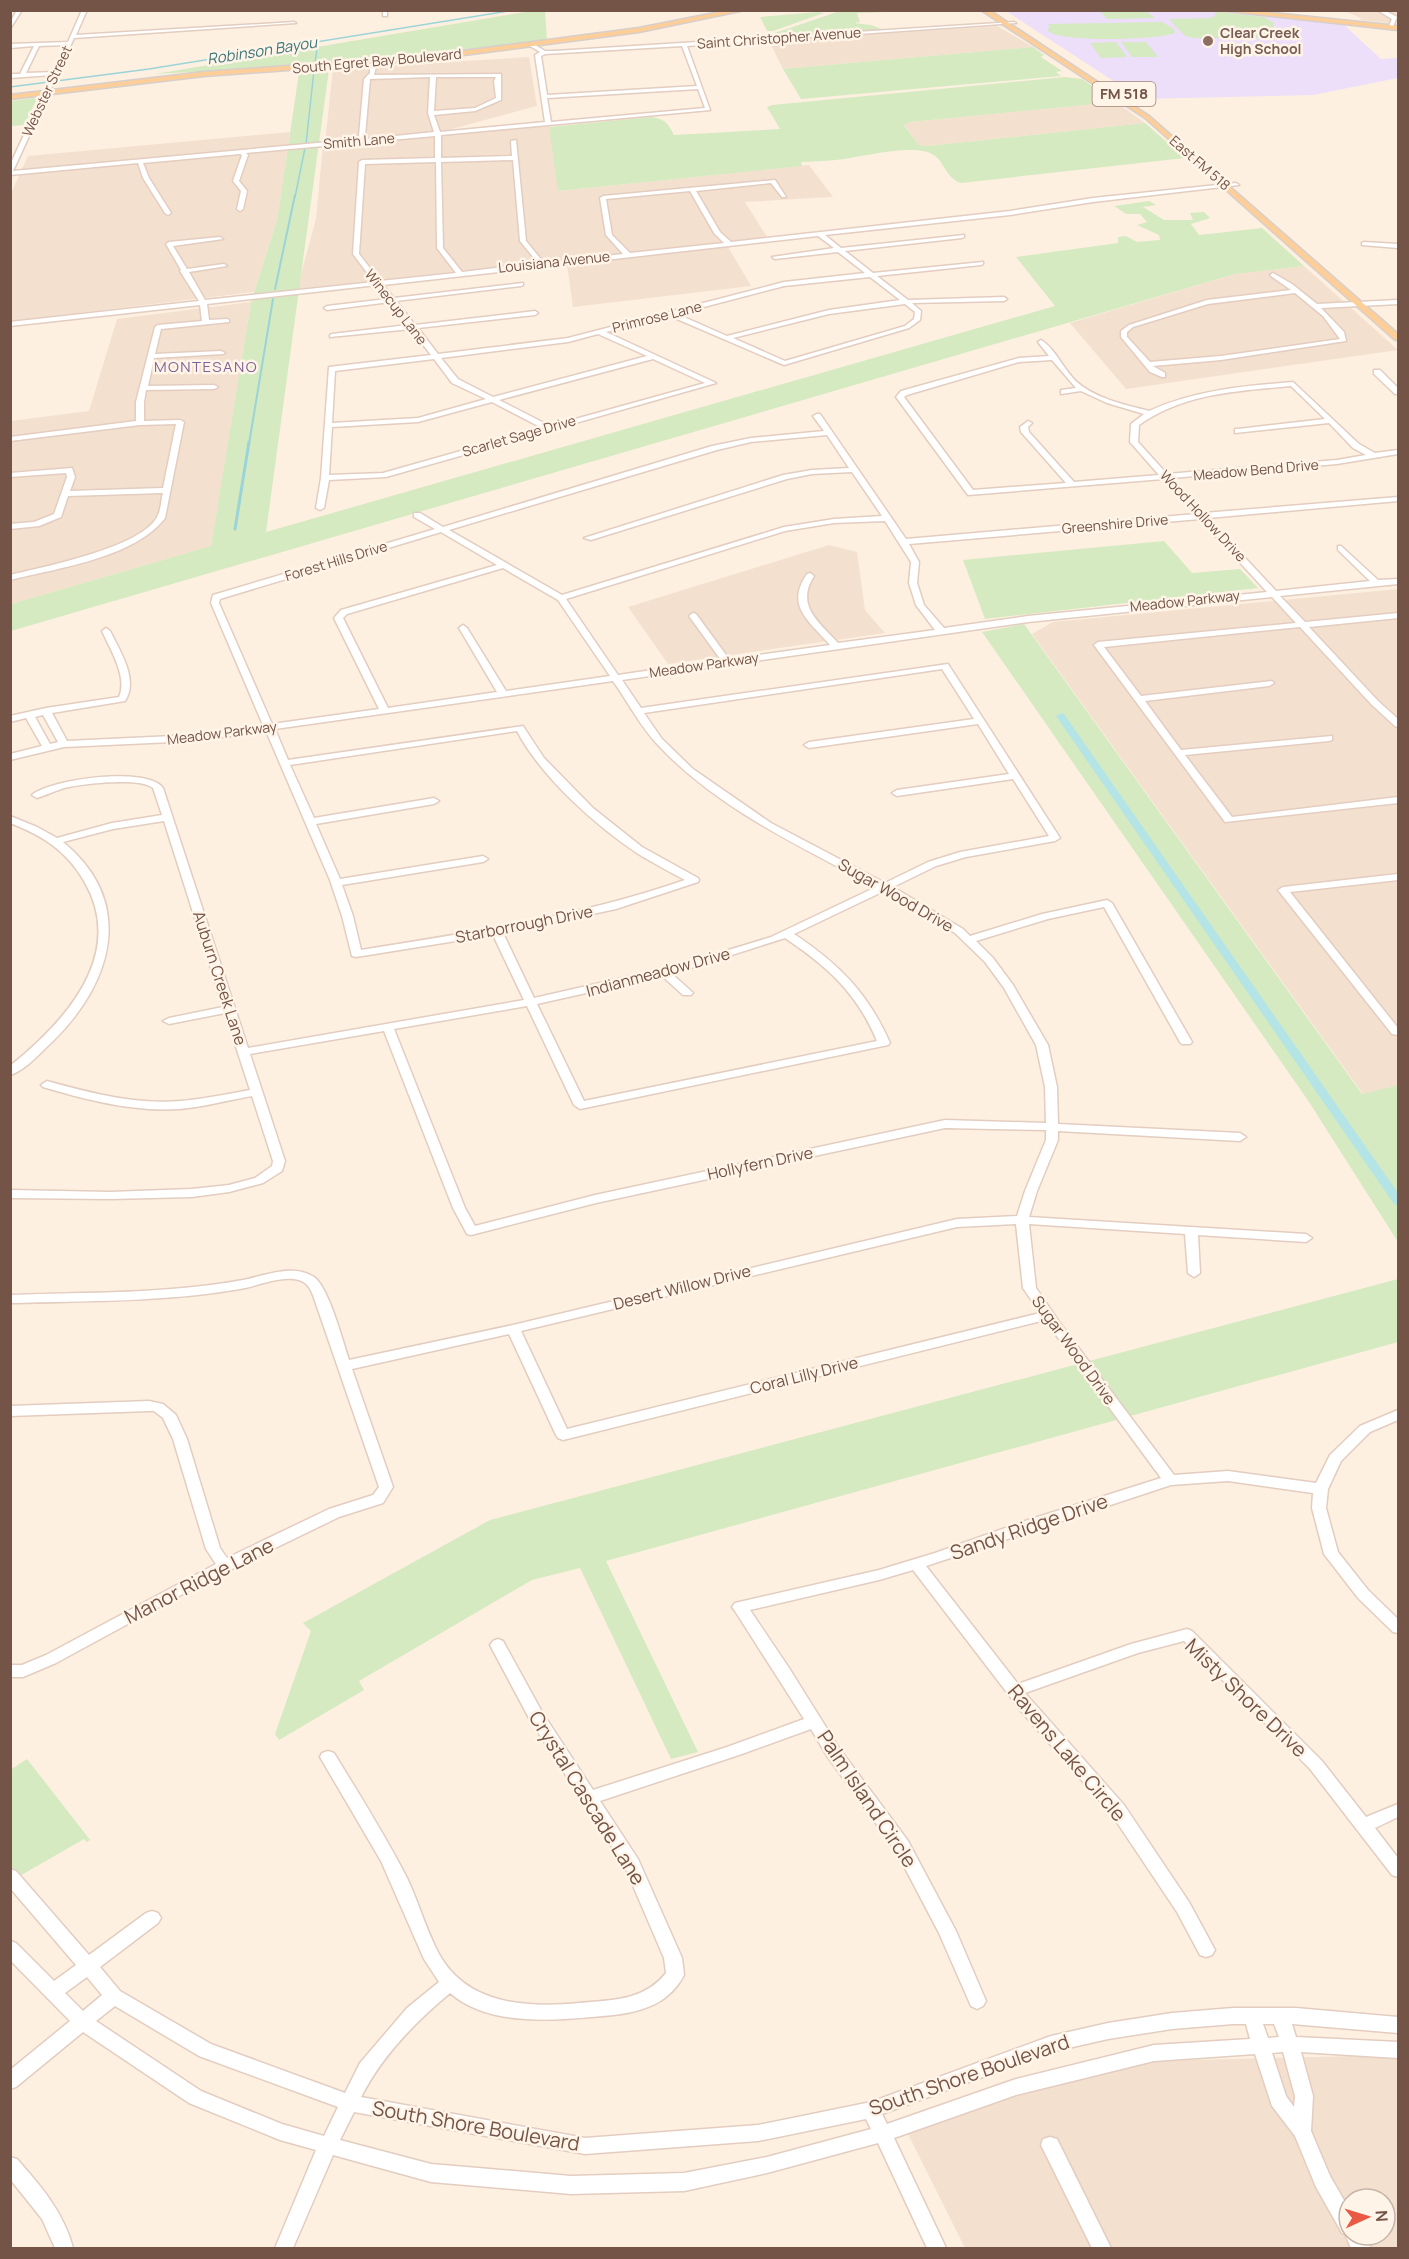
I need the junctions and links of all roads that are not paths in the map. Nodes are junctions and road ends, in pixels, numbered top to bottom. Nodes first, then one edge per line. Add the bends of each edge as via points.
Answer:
1 (20, 10) edge
2 (85, 10) edge
3 (742, 10) edge
4 (984, 10) edge
5 (994, 10) edge
6 (1221, 10) edge
7 (1246, 10) edge
8 (1379, 10) edge
9 (1266, 14) junction
10 (294, 23) dead end
11 (1014, 23) junction
12 (1005, 24) junction
13 (1395, 26) edge
14 (10, 28) edge
15 (1033, 35) junction
16 (1023, 36) junction
17 (71, 40) junction
18 (549, 43) junction
19 (37, 45) junction
20 (532, 45) junction
21 (684, 45) junction
22 (10, 46) edge
23 (542, 51) junction
24 (1076, 62) junction
25 (1066, 63) junction
26 (370, 64) junction
27 (10, 76) edge
28 (22, 76) junction
29 (55, 76) junction
30 (369, 76) junction
31 (433, 76) junction
32 (1106, 81) junction
33 (1096, 82) junction
34 (700, 87) junction
35 (49, 89) junction
36 (10, 97) edge
37 (544, 97) junction
38 (1118, 97) junction
39 (1128, 97) junction
40 (432, 113) junction
41 (548, 123) junction
42 (1166, 123) junction
43 (1155, 124) junction
44 (436, 134) junction
45 (364, 140) junction
46 (514, 141) dead end
47 (1187, 152) junction
48 (1198, 152) junction
49 (242, 154) junction
50 (515, 158) junction
51 (439, 160) junction
52 (140, 161) junction
53 (10, 172) edge
54 (1230, 184) junction
55 (692, 189) junction
56 (784, 196) dead end
57 (240, 209) dead end
58 (168, 213) dead end
59 (1273, 217) junction
60 (1263, 218) junction
61 (819, 234) junction
62 (962, 236) dead end
63 (220, 239) dead end
64 (728, 243) junction
65 (1364, 244) dead end
66 (1398, 246) edge
67 (839, 250) junction
68 (627, 254) junction
69 (775, 257) dead end
70 (981, 262) dead end
71 (542, 264) junction
72 (224, 266) dead end
73 (183, 271) junction
74 (460, 273) junction
75 (872, 274) junction
76 (1273, 275) dead end
77 (377, 282) junction
78 (520, 284) dead end
79 (1296, 291) junction
80 (390, 299) junction
81 (1004, 299) dead end
82 (203, 302) junction
83 (907, 302) junction
84 (1398, 304) edge
85 (1368, 305) junction
86 (327, 308) dead end
87 (1316, 308) junction
88 (535, 313) dead end
89 (670, 313) junction
90 (227, 321) dead end
91 (206, 322) junction
92 (10, 324) edge
93 (1398, 326) edge
94 (412, 327) junction
95 (599, 332) junction
96 (332, 336) dead end
97 (727, 338) junction
98 (1398, 338) edge
99 (1041, 342) dead end
100 (221, 353) dead end
101 (151, 356) junction
102 (435, 357) junction
103 (652, 357) junction
104 (1054, 358) junction
105 (1148, 364) junction
106 (1377, 372) dead end
107 (1162, 375) dead end
108 (939, 383) junction
109 (214, 387) dead end
110 (143, 388) junction
111 (1082, 388) junction
112 (955, 389) dead end
113 (1064, 392) dead end
114 (1398, 392) edge
115 (493, 400) junction
116 (1148, 412) junction
117 (817, 416) dead end
118 (1331, 421) junction
119 (140, 423) junction
120 (1028, 423) dead end
121 (328, 426) junction
122 (549, 428) junction
123 (1238, 431) dead end
124 (828, 433) junction
125 (10, 439) edge
126 (1398, 452) edge
127 (1374, 456) junction
128 (854, 470) junction
129 (10, 475) edge
130 (1166, 477) junction
131 (325, 478) junction
132 (1072, 485) junction
133 (167, 490) junction
134 (67, 494) junction
135 (1398, 499) edge
136 (320, 508) dead end
137 (417, 515) dead end
138 (1203, 516) junction
139 (887, 518) junction
140 (10, 527) edge
141 (443, 530) junction
142 (588, 538) dead end
143 (904, 542) junction
144 (1341, 548) dead end
145 (505, 565) junction
146 (810, 576) dead end
147 (10, 578) edge
148 (1398, 581) edge
149 (1376, 583) junction
150 (1273, 593) junction
151 (561, 598) junction
152 (1398, 615) edge
153 (693, 616) dead end
154 (1302, 624) junction
155 (464, 628) dead end
156 (106, 631) dead end
157 (941, 631) junction
158 (836, 646) junction
159 (727, 662) junction
160 (616, 678) junction
161 (1269, 683) dead end
162 (503, 694) junction
163 (1138, 699) junction
164 (46, 711) junction
165 (385, 711) junction
166 (638, 711) junction
167 (28, 715) junction
168 (10, 719) edge
169 (981, 721) junction
170 (1398, 724) edge
171 (269, 728) junction
172 (1329, 738) dead end
173 (64, 744) junction
174 (810, 745) dead end
175 (47, 747) junction
176 (1179, 753) junction
177 (10, 757) edge
178 (284, 763) junction
179 (1016, 776) junction
180 (897, 793) dead end
181 (37, 795) dead end
182 (1398, 800) edge
183 (434, 801) dead end
184 (167, 817) junction
185 (10, 819) edge
186 (310, 822) junction
187 (56, 842) junction
188 (483, 859) dead end
189 (1398, 877) edge
190 (336, 883) junction
191 (885, 887) junction
192 (496, 930) junction
193 (786, 934) junction
194 (969, 940) junction
195 (356, 954) joint
196 (664, 972) junction
197 (687, 993) dead end
198 (531, 1001) junction
199 (230, 1009) junction
200 (169, 1021) dead end
201 (388, 1027) junction
202 (1396, 1032) dead end
203 (1186, 1041) dead end
204 (244, 1052) junction
205 (10, 1072) edge
206 (46, 1085) dead end
207 (256, 1092) junction
208 (1052, 1128) junction
209 (1240, 1137) dead end
210 (10, 1194) edge
211 (1022, 1220) junction
212 (1191, 1231) junction
213 (1306, 1238) dead end
214 (1194, 1273) dead end
215 (10, 1299) edge
216 (1048, 1315) junction
217 (513, 1329) junction
218 (344, 1366) junction
219 (10, 1411) edge
220 (1398, 1415) edge
221 (1170, 1480) junction
222 (1321, 1489) junction
223 (916, 1564) junction
224 (225, 1566) junction
225 (740, 1607) joint
226 (1398, 1628) edge
227 (498, 1645) dead end
228 (17, 1671) edge
229 (1014, 1691) junction
230 (815, 1722) junction
231 (328, 1757) dead end
232 (589, 1798) junction
233 (1398, 1810) edge
234 (1365, 1825) junction
235 (1398, 1870) edge
236 (10, 1876) edge
237 (152, 1918) dead end
238 (10, 1948) edge
239 (1206, 1950) dead end
240 (89, 1965) junction
241 (450, 1983) junction
242 (53, 1992) junction
243 (114, 1995) junction
244 (976, 2001) dead end
245 (1252, 2016) junction
246 (1280, 2016) junction
247 (82, 2021) junction
248 (1398, 2025) edge
249 (1290, 2044) junction
250 (1261, 2045) junction
251 (1398, 2050) edge
252 (10, 2081) edge
253 (349, 2103) junction
254 (871, 2110) junction
255 (1302, 2131) junction
256 (882, 2134) junction
257 (1050, 2145) dead end
258 (329, 2146) junction
259 (10, 2165) edge
260 (1337, 2206) edge
261 (64, 2248) edge
262 (284, 2248) edge
263 (937, 2248) edge
264 (1102, 2248) edge

1 - 14 street
2 - 17 street, Webster Street
3 - 18 main road, South Egret Bay Boulevard
4 - 12 main road, East FM 518 / FM 518
5 - 11 main road, East FM 518 / FM 518
6 - 9 main road
7 - 9 main road
8 - 13 street via 1395,18
9 - 13 main road
10 - 17 street
11 - 12 street, Saint Christopher Avenue
11 - 15 main road, East FM 518 / FM 518
12 - 16 main road, East FM 518 / FM 518
12 - 21 street, Saint Christopher Avenue
15 - 16 main road
15 - 24 main road, East FM 518 / FM 518
16 - 25 main road, East FM 518 / FM 518
17 - 19 street
17 - 29 street, Webster Street
18 - 20 main road, South Egret Bay Boulevard
18 - 23 street
19 - 22 street
19 - 28 street
20 - 23 street
20 - 26 main road, South Egret Bay Boulevard
21 - 23 street, Saint Christopher Avenue
21 - 34 street
23 - 37 street via 538,55
24 - 25 main road
24 - 32 main road, East FM 518 / FM 518
25 - 33 main road, East FM 518 / FM 518
26 - 30 street via 374,67
26 - 35 main road, South Egret Bay Boulevard
27 - 28 street
28 - 29 street
29 - 35 street, Webster Street
30 - 31 street
30 - 45 street
31 - 40 street
31 - 40 street via 499,75 499,99 468,110
32 - 33 main road
32 - 39 main road, East FM 518 / FM 518
33 - 38 main road, East FM 518 / FM 518
34 - 37 street
34 - 41 street, Smith Lane via 708,109
35 - 36 main road, South Egret Bay Boulevard
35 - 53 street, Webster Street
37 - 41 street
38 - 39 main road
38 - 43 main road, East FM 518 / FM 518
39 - 42 main road, East FM 518 / FM 518
40 - 44 street
41 - 44 street, Smith Lane
42 - 43 main road
42 - 48 main road, East FM 518 / FM 518
43 - 47 main road, East FM 518 / FM 518
44 - 45 street, Smith Lane
44 - 51 street
45 - 49 street, Smith Lane
46 - 50 street
47 - 48 main road
47 - 54 main road, East FM 518 / FM 518
48 - 54 main road, East FM 518 / FM 518
49 - 52 street, Smith Lane
49 - 57 street via 237,181 244,191
50 - 51 street
50 - 71 street via 523,242
51 - 74 street via 441,248
51 - 77 street, Winecup Lane via 362,162 356,254
52 - 53 street, Smith Lane
52 - 58 street
54 - 59 main road, East FM 518 / FM 518
54 - 60 main road, East FM 518 / FM 518
54 - 61 street, Louisiana Avenue
55 - 56 street via 773,181
55 - 64 street via 717,233
55 - 68 street via 603,198 609,235
59 - 60 main road
59 - 85 main road, East FM 518 / FM 518
60 - 85 main road, East FM 518 / FM 518
61 - 64 street, Louisiana Avenue
61 - 67 street
62 - 67 street
63 - 73 street via 169,244
64 - 68 street, Louisiana Avenue
65 - 66 street
67 - 69 street
67 - 75 street
68 - 71 street, Louisiana Avenue
70 - 75 street, Primrose Lane
71 - 74 street, Louisiana Avenue
72 - 73 street
73 - 82 street
74 - 77 street, Louisiana Avenue
75 - 83 street
75 - 89 street, Primrose Lane via 784,284
76 - 79 street
77 - 80 street, Winecup Lane
77 - 82 street, Louisiana Avenue
78 - 80 street
79 - 87 street
79 - 105 street via 1207,302 1131,326 1124,331 1124,337
80 - 86 street
80 - 94 street, Winecup Lane
81 - 83 street via 935,298
82 - 91 street
82 - 92 street, Louisiana Avenue
83 - 97 street via 831,311
83 - 97 street via 918,311 917,320 907,327 784,363
84 - 85 street
85 - 87 street
85 - 93 main road, East FM 518 / FM 518
85 - 98 main road, East FM 518 / FM 518
87 - 105 street via 1343,334 1344,340
88 - 94 street
89 - 95 street, Primrose Lane
89 - 97 street
90 - 91 street
91 - 101 street via 158,327
94 - 96 street
94 - 102 street, Winecup Lane
95 - 102 street, Primrose Lane via 568,340
95 - 103 street
99 - 104 street
100 - 101 street
101 - 110 street
102 - 115 street, Winecup Lane via 454,381
102 - 121 street, Primrose Lane via 332,369
103 - 115 street
103 - 122 street, Scarlet Sage Drive via 712,383
104 - 108 street via 1019,360
104 - 111 street
105 - 107 street
106 - 114 street
108 - 112 street
108 - 132 street, Meadow Bend Drive via 900,397 971,493
109 - 110 street
110 - 119 street
111 - 113 street
111 - 116 street via 1100,399
115 - 121 street via 406,422
115 - 122 street, Winecup Lane
116 - 118 street via 1174,401 1293,384
116 - 130 street, Wood Hollow Drive via 1135,424 1134,442
117 - 124 street
118 - 123 street
118 - 127 street via 1356,446
119 - 125 street
119 - 133 street via 180,422
120 - 132 street via 1024,427 1026,432
121 - 131 street
122 - 131 street, Scarlet Sage Drive via 383,474
124 - 128 street
124 - 141 street, Forest Hills Drive via 750,440 715,448
126 - 127 street, Meadow Bend Drive
127 - 130 street, Meadow Bend Drive
128 - 139 street
128 - 142 street via 786,477
129 - 134 street via 69,470
130 - 132 street, Meadow Bend Drive
130 - 138 street, Wood Hollow Drive
131 - 136 street
133 - 134 street
133 - 147 street via 159,523 137,539
134 - 140 street via 62,509 51,519
135 - 138 street, Greenshire Drive
137 - 141 street, Sugar Wood Drive
138 - 143 street, Greenshire Drive
138 - 150 street, Wood Hollow Drive
139 - 143 street
139 - 151 street via 783,529
141 - 145 street, Sugar Wood Drive
141 - 171 street, Forest Hills Drive via 216,597 215,603
143 - 157 street via 915,562 913,583 920,605
144 - 149 street
145 - 151 street, Sugar Wood Drive
145 - 165 street via 344,612 338,618
146 - 158 street via 800,590 801,603
148 - 149 street, Meadow Parkway
149 - 150 street, Meadow Parkway
150 - 154 street, Wood Hollow Drive
150 - 157 street, Meadow Parkway
151 - 160 street, Sugar Wood Drive
152 - 154 street
153 - 159 street
154 - 163 street via 1098,645
154 - 170 street, Wood Hollow Drive
155 - 162 street
156 - 164 street via 128,690 122,699
157 - 158 street, Meadow Parkway
158 - 159 street, Meadow Parkway
159 - 160 street, Meadow Parkway
160 - 162 street, Meadow Parkway
160 - 166 street, Sugar Wood Drive
161 - 163 street
162 - 165 street, Meadow Parkway
163 - 176 street
164 - 167 street
164 - 173 street
165 - 171 street, Meadow Parkway
166 - 169 street via 945,666
166 - 191 street, Sugar Wood Drive via 659,741 720,794 767,825
167 - 168 street
167 - 175 street
169 - 174 street
169 - 179 street
171 - 173 street, Meadow Parkway via 169,741
171 - 178 street, Forest Hills Drive
172 - 176 street
173 - 175 street, Meadow Parkway
175 - 177 street, Meadow Parkway
176 - 182 street via 1229,820
178 - 186 street, Forest Hills Drive
178 - 192 street, Starborrough Drive via 520,728 557,779 601,819 640,850 694,880 622,905
179 - 180 street
179 - 191 street, Indianmeadow Drive via 1055,838 950,858
181 - 184 street, Auburn Creek Lane via 89,782 151,782 158,788
183 - 186 street
184 - 187 street via 112,826
184 - 199 street, Auburn Creek Lane
185 - 187 street
186 - 190 street, Forest Hills Drive
187 - 205 street via 90,878 96,891 106,931 104,950 84,997 66,1021
188 - 190 street
189 - 202 street via 1283,890
190 - 195 street, Forest Hills Drive
191 - 193 street, Indianmeadow Drive
191 - 194 street, Sugar Wood Drive
192 - 195 street, Starborrough Drive
192 - 198 street
193 - 196 street, Indianmeadow Drive
193 - 198 street via 816,953 851,985 874,1016 884,1043 580,1105
194 - 203 street via 1046,916 1107,903
194 - 208 street, Sugar Wood Drive via 1002,978 1042,1045 1051,1087
196 - 197 street
196 - 198 street, Indianmeadow Drive
198 - 201 street, Indianmeadow Drive
199 - 200 street
199 - 204 street, Auburn Creek Lane
201 - 204 street, Indianmeadow Drive
201 - 208 street, Hollyfern Drive via 471,1231 595,1199 945,1124
204 - 207 street, Auburn Creek Lane
206 - 207 street via 95,1099 147,1105 179,1105
207 - 210 street, Auburn Creek Lane via 279,1161 272,1175 246,1184 170,1195
208 - 209 street, Hollyfern Drive
208 - 211 street, Sugar Wood Drive via 1052,1140
211 - 212 street, Desert Willow Drive
211 - 216 street, Sugar Wood Drive via 1030,1288
211 - 217 street, Desert Willow Drive via 957,1222
212 - 213 street, Desert Willow Drive
212 - 214 street
215 - 218 street via 154,1295 211,1290 291,1275 305,1277 315,1284
216 - 217 street, Coral Lilly Drive via 562,1433
216 - 221 street, Sugar Wood Drive
217 - 218 street, Desert Willow Drive
218 - 224 street, Manor Ridge Lane via 386,1487 378,1499 334,1513
219 - 224 street via 158,1407 169,1415 180,1439 213,1549
220 - 222 street via 1365,1430 1335,1458
221 - 222 street, Sandy Ridge Drive via 1228,1476
221 - 223 street, Sandy Ridge Drive
222 - 226 street via 1320,1508 1330,1554
223 - 225 street, Sandy Ridge Drive
223 - 229 street, Ravens Lake Circle
224 - 228 street, Manor Ridge Lane via 51,1659
225 - 230 street, Palm Island Circle
227 - 232 street, Crystal Cascade Lane via 536,1716
229 - 234 street, Misty Shore Drive via 1136,1647 1187,1635 1316,1765
229 - 239 street, Ravens Lake Circle via 1118,1810 1183,1907
230 - 232 street
230 - 244 street, Palm Island Circle via 902,1846 947,1931
231 - 241 street via 396,1872 433,1959
232 - 241 street, Crystal Cascade Lane via 632,1864 670,1947 675,1975 668,1986 659,1995 621,2006 530,2013 483,2003
233 - 234 street
234 - 235 street, Misty Shore Drive
236 - 240 street, South Shore Boulevard
237 - 240 street
238 - 242 street, South Shore Boulevard
240 - 242 street
240 - 243 street, South Shore Boulevard
241 - 253 street via 413,2013 390,2039 366,2069
242 - 247 street, South Shore Boulevard
243 - 247 street
243 - 253 street, South Shore Boulevard via 205,2050
245 - 246 street, South Shore Boulevard
245 - 250 street
245 - 254 street, South Shore Boulevard via 1172,2021 1051,2044
246 - 248 street, South Shore Boulevard
246 - 249 street
247 - 252 street
247 - 258 street, South Shore Boulevard via 195,2097 280,2132
249 - 250 street, South Shore Boulevard
249 - 251 street, South Shore Boulevard
249 - 255 street via 1304,2096
250 - 255 street via 1278,2100
250 - 256 street, South Shore Boulevard via 1143,2056 1016,2086
253 - 254 street, South Shore Boulevard via 585,2146 758,2133
253 - 258 street
254 - 256 street
255 - 260 street
256 - 258 street, South Shore Boulevard via 806,2156 684,2182 570,2185 431,2173
256 - 263 street
257 - 264 street
258 - 262 street
259 - 261 street via 40,2197

